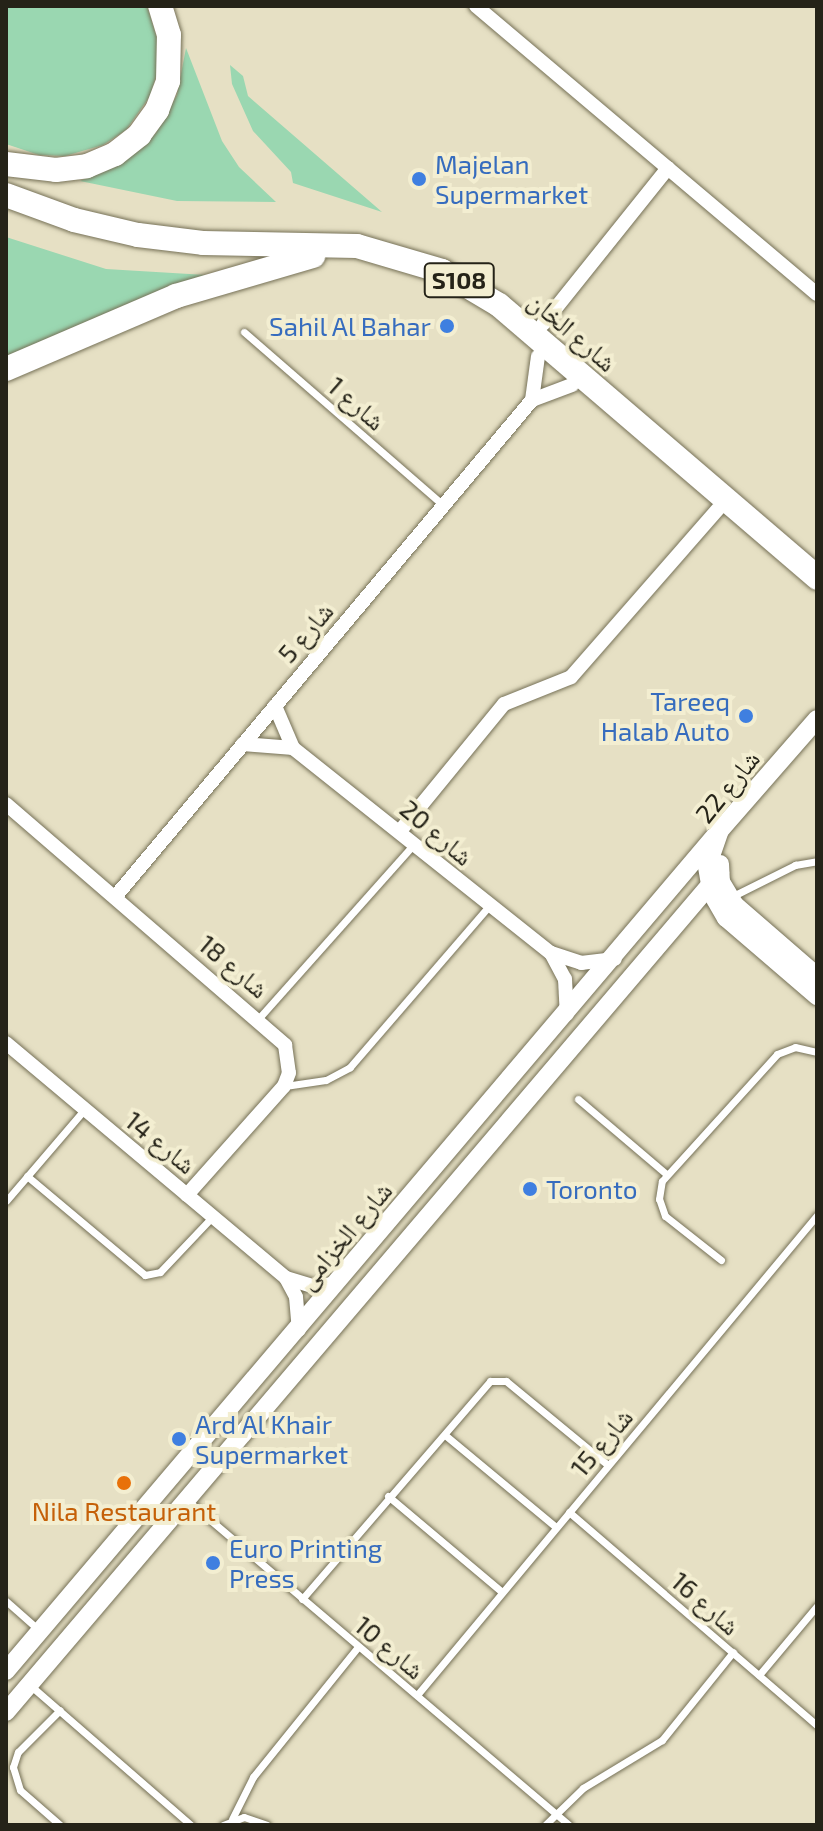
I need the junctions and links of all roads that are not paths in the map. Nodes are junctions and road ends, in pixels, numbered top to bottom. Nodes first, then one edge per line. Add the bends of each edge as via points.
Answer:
1 (160, 6) edge
2 (476, 6) edge
3 (6, 164) edge
4 (668, 168) junction
5 (6, 195) edge
6 (6, 210) edge
7 (313, 256) junction
8 (817, 294) edge
9 (543, 324) dead end
10 (244, 332) dead end
11 (538, 356) junction
12 (6, 369) edge
13 (572, 385) junction
14 (532, 400) junction
15 (443, 505) junction
16 (718, 509) junction
17 (817, 578) edge
18 (817, 593) edge
19 (275, 706) junction
20 (817, 719) edge
21 (817, 730) edge
22 (243, 744) junction
23 (293, 748) junction
24 (7, 806) edge
25 (720, 830) junction
26 (400, 831) junction
27 (414, 844) junction
28 (817, 861) edge
29 (714, 880) junction
30 (115, 897) junction
31 (729, 898) junction
32 (489, 906) junction
33 (551, 953) junction
34 (615, 958) junction
35 (817, 976) edge
36 (817, 996) edge
37 (567, 1014) junction
38 (259, 1018) junction
39 (6, 1043) edge
40 (817, 1052) edge
41 (284, 1086) junction
42 (578, 1099) dead end
43 (84, 1110) junction
44 (666, 1174) junction
45 (27, 1176) junction
46 (187, 1195) junction
47 (6, 1201) edge
48 (817, 1215) edge
49 (212, 1216) junction
50 (721, 1260) dead end
51 (286, 1278) junction
52 (337, 1283) junction
53 (299, 1330) junction
54 (445, 1435) junction
55 (608, 1465) junction
56 (388, 1496) junction
57 (187, 1500) junction
58 (569, 1512) junction
59 (139, 1518) junction
60 (556, 1527) junction
61 (502, 1592) junction
62 (104, 1596) junction
63 (302, 1599) junction
64 (6, 1601) edge
65 (817, 1606) edge
66 (41, 1632) junction
67 (358, 1647) junction
68 (733, 1652) junction
69 (6, 1671) edge
70 (759, 1675) junction
71 (29, 1684) junction
72 (417, 1695) junction
73 (60, 1710) junction
74 (6, 1712) edge
75 (817, 1725) edge
76 (555, 1813) junction
77 (232, 1819) junction
78 (60, 1825) edge
79 (191, 1825) edge
80 (223, 1825) edge
81 (267, 1825) edge
82 (545, 1825) edge
83 (569, 1825) edge

1 - 3 main road via 169,35 168,81 139,135 115,154 72,169
2 - 4 street
4 - 8 street
4 - 9 street
5 - 17 main road, شارع الخان / S108 via 74,220 138,235 203,243 346,245 400,255 442,271 516,319
6 - 7 main road, شارع الخان / S108 via 71,233 158,252
7 - 11 main road, شارع الخان / S108 via 376,263 437,284 491,316
7 - 12 main road via 176,296
10 - 15 lane, شارع 1
11 - 13 main road, شارع الخان / S108
11 - 14 street
13 - 14 street, شارع 5
13 - 16 main road, شارع الخان / S108
14 - 15 street, شارع 5
15 - 19 street, شارع 5
16 - 18 main road, شارع الخان / S108
16 - 26 street via 581,668 561,683 504,704
19 - 22 street, شارع 5
19 - 23 street, شارع 20
20 - 25 street, شارع 22
21 - 29 street, شارع 22 via 728,839
22 - 23 street
22 - 30 street, شارع 5
23 - 26 street, شارع 20
24 - 30 street, شارع 18
25 - 29 street, شارع 22 via 709,858
25 - 34 street, شارع الخزامى
26 - 27 street, شارع 20
27 - 32 street, شارع 20
27 - 38 lane
28 - 31 lane via 795,865
29 - 31 street, شارع 22
29 - 36 street via 726,918
29 - 57 street, شارع الخزامى
30 - 38 street, شارع 18
31 - 35 street, شارع 22
32 - 33 street, شارع 20
32 - 41 lane via 350,1067 326,1080
33 - 34 street, شارع 20 via 581,963
33 - 37 street via 565,979
34 - 37 street, شارع الخزامى
37 - 52 street, شارع الخزامى
38 - 41 street, شارع 18 via 285,1045 289,1073
39 - 43 street, شارع 14
40 - 44 lane via 795,1047 777,1054
41 - 46 street
42 - 44 lane
43 - 45 lane
43 - 46 street, شارع 14
44 - 50 lane via 659,1188 660,1208
45 - 47 lane
45 - 49 lane via 145,1275 160,1272
46 - 49 street, شارع 14
48 - 55 lane, شارع 15
49 - 51 street, شارع 14
51 - 52 street, شارع 14 via 316,1287
51 - 53 street via 296,1297
52 - 53 street, شارع الخزامى
53 - 59 street, شارع الخزامى
54 - 55 lane via 487,1383 498,1379
54 - 56 lane
54 - 60 lane
55 - 58 lane, شارع 15
56 - 61 lane
56 - 63 lane
57 - 62 street, شارع الخزامى
57 - 63 lane, شارع 10
58 - 60 lane, شارع 15
58 - 68 lane, شارع 16
59 - 62 street via 137,1531 95,1582 96,1591
59 - 66 street, شارع الخزامى
60 - 61 lane, شارع 15
61 - 72 lane, شارع 15
62 - 71 street, شارع الخزامى
63 - 67 lane, شارع 10
64 - 66 lane
65 - 70 lane
66 - 69 street, شارع الخزامى
67 - 72 lane, شارع 10
67 - 77 lane via 253,1777
68 - 70 lane, شارع 16
68 - 76 lane via 662,1740 591,1782
70 - 75 lane, شارع 16
71 - 73 lane
71 - 74 street, شارع الخزامى
72 - 76 lane, شارع 10
73 - 78 lane via 18,1752 13,1767 20,1790
73 - 79 lane
76 - 82 lane
76 - 83 lane, شارع 10
77 - 80 lane
77 - 81 lane via 257,1819

